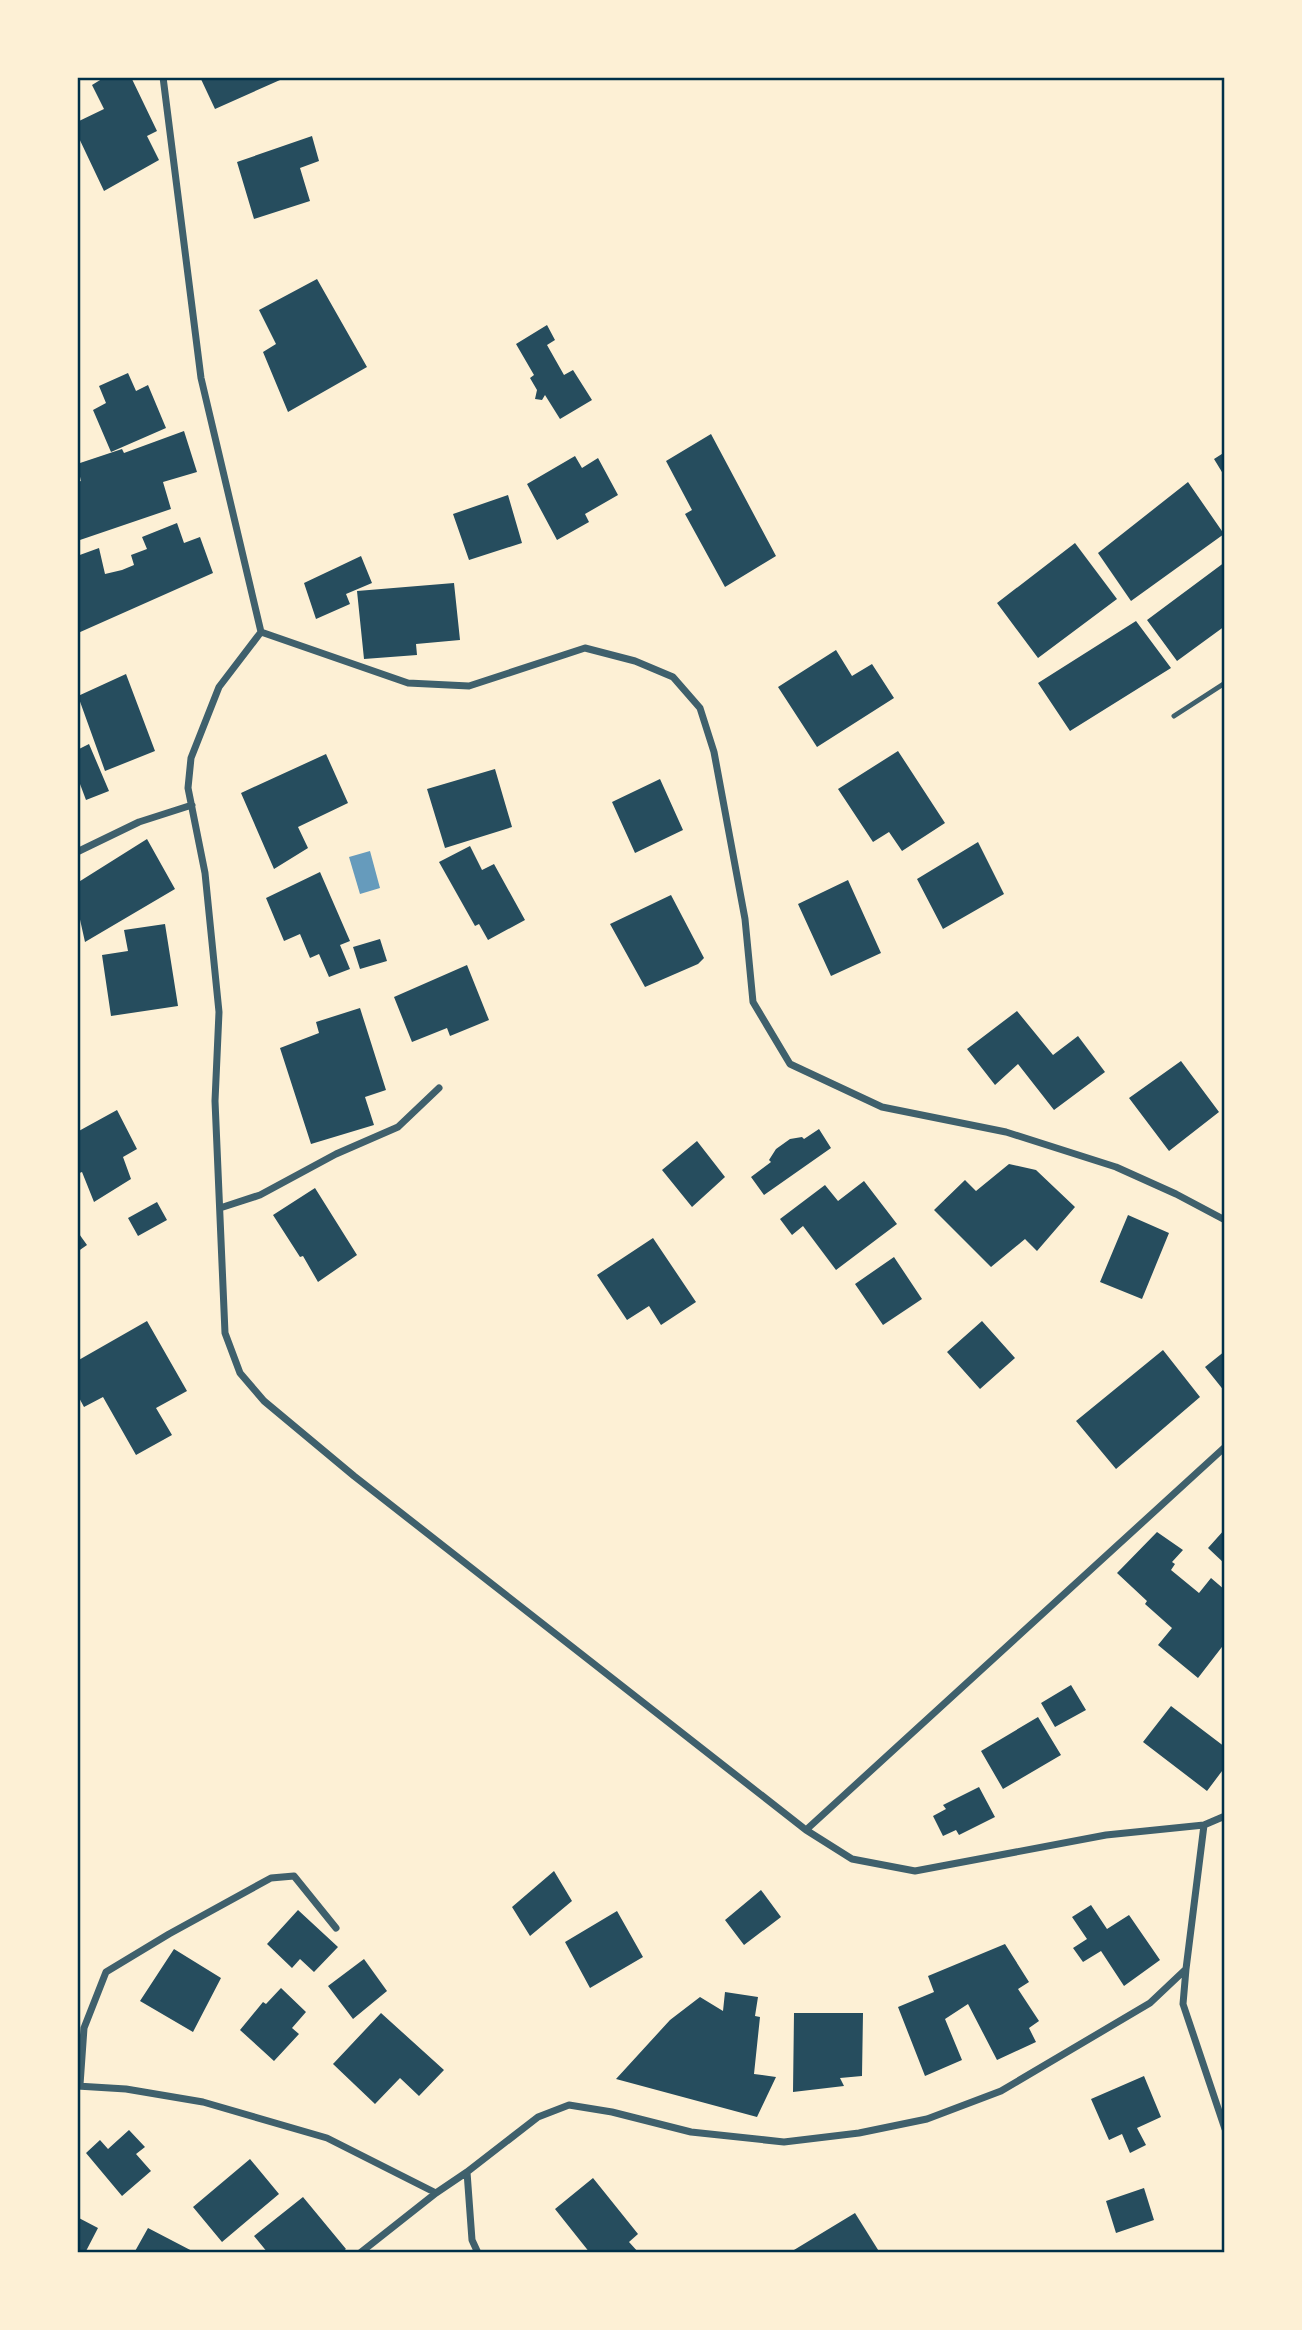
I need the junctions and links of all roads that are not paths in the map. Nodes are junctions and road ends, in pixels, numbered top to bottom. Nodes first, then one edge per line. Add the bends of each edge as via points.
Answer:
1 (163, 77) edge
2 (261, 632) junction
3 (1225, 683) edge
4 (1174, 716) dead end
5 (192, 805) junction
6 (77, 852) edge
7 (439, 1088) dead end
8 (220, 1208) junction
9 (1225, 1220) edge
10 (1225, 1447) edge
11 (1225, 1816) edge
12 (1204, 1825) junction
13 (806, 1829) junction
14 (336, 1928) dead end
15 (1186, 1969) junction
16 (78, 2086) edge
17 (1225, 2129) edge
18 (467, 2172) junction
19 (436, 2193) junction
20 (360, 2253) edge
21 (478, 2253) edge

1 - 2 street via 201,378
2 - 5 street via 219,687 191,758 188,788
2 - 9 street via 408,683 469,687 585,648 673,677 700,708 714,752 745,919 753,1002 789,1064 882,1107 1006,1132 1116,1167
3 - 4 lane
5 - 6 street via 139,822
5 - 8 street via 205,873 219,1012 215,1101
7 - 8 street via 398,1126 260,1195
8 - 13 street via 225,1333 240,1373 264,1401
10 - 13 street
11 - 12 street
12 - 13 street via 1106,1835 915,1871 852,1859
12 - 15 street
14 - 16 street via 294,1876 271,1878 106,1972 84,2028
15 - 17 street via 1183,2004
15 - 18 street via 1150,2003 1001,2091 927,2119 784,2142 691,2132 569,2105 538,2117
16 - 19 street via 203,2102 327,2138
18 - 19 street
18 - 21 street via 472,2241
19 - 20 street

